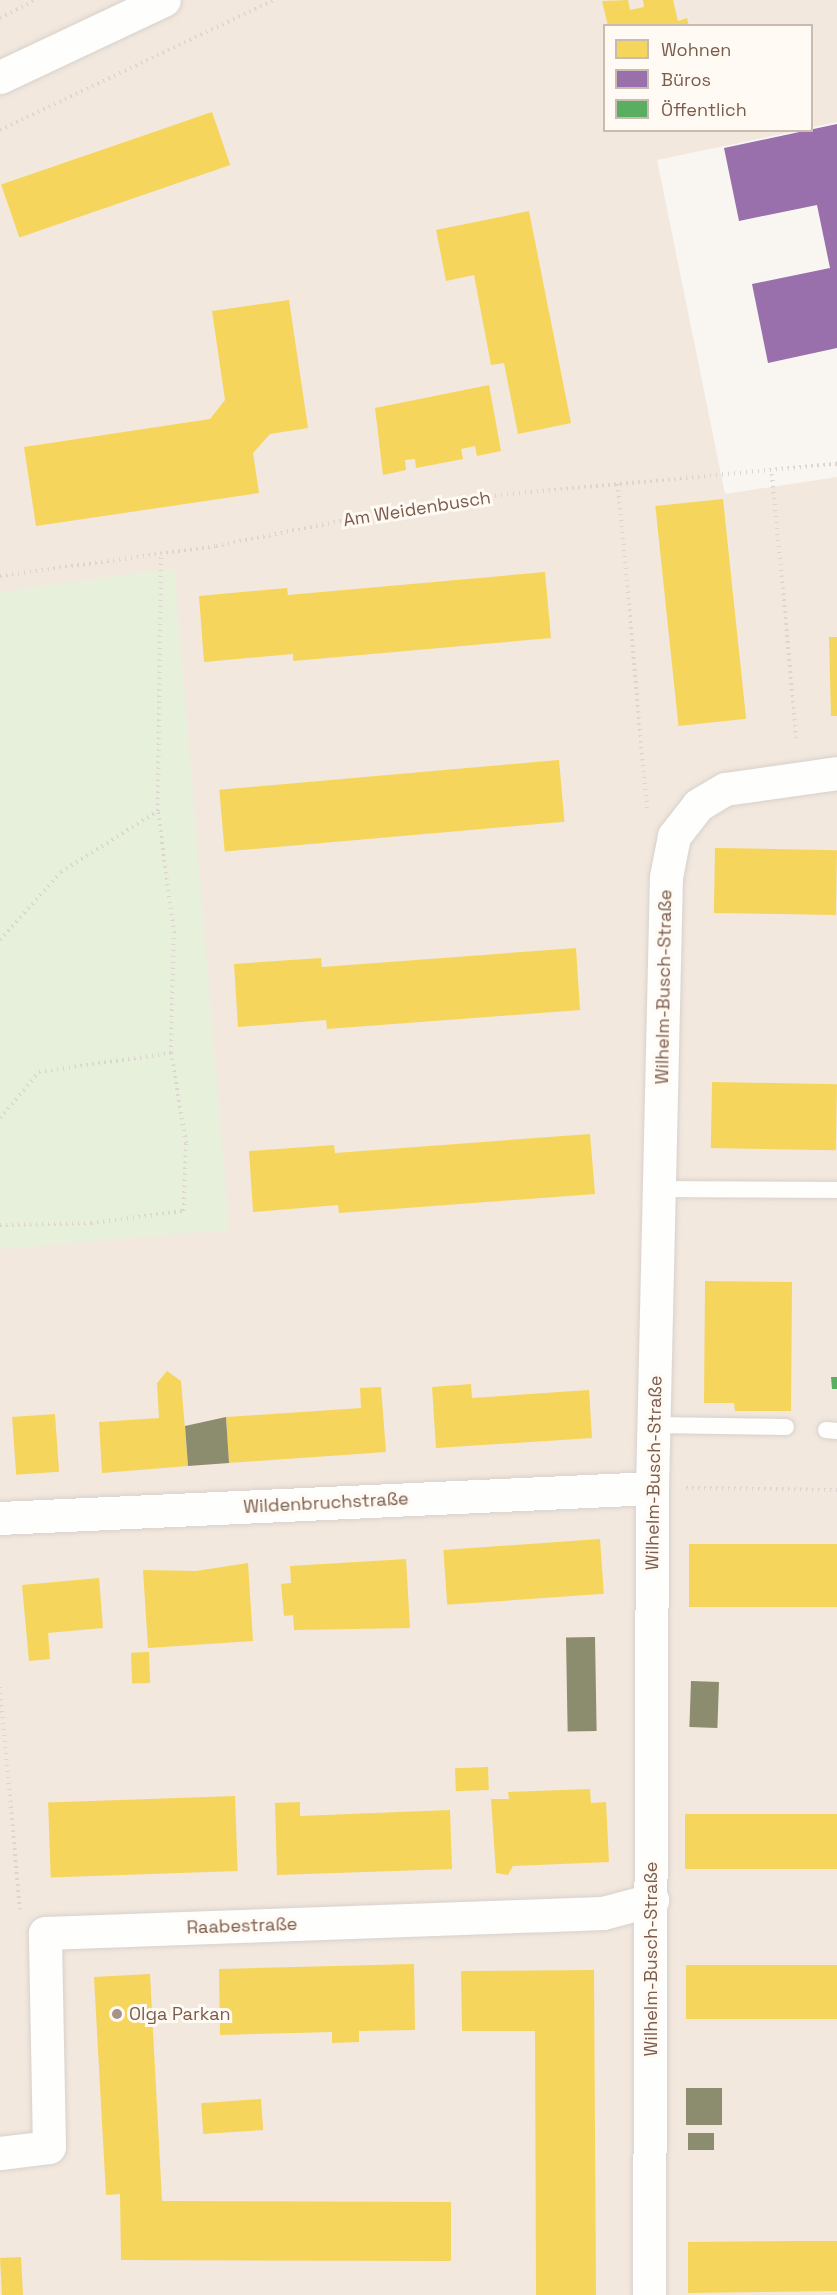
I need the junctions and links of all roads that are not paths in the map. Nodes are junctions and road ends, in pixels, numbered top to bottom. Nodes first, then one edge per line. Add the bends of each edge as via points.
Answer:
1 (165, 0) edge
2 (0, 77) edge
3 (837, 773) edge
4 (659, 1189) junction
5 (837, 1190) edge
6 (654, 1425) junction
7 (786, 1427) dead end
8 (652, 1488) junction
9 (0, 1518) edge
10 (652, 1900) junction
11 (0, 2153) edge
12 (649, 2295) edge

1 - 2 street
3 - 4 street, Wilhelm-Busch-Straße via 725,789 698,805 674,836 666,877
4 - 5 lane
4 - 6 street, Wilhelm-Busch-Straße
6 - 7 lane
6 - 8 street, Wilhelm-Busch-Straße
8 - 9 street, Wildenbruchstraße
8 - 10 street, Wilhelm-Busch-Straße
10 - 11 street, Raabestraße via 603,1913 45,1933 49,2147
10 - 12 street, Wilhelm-Busch-Straße

